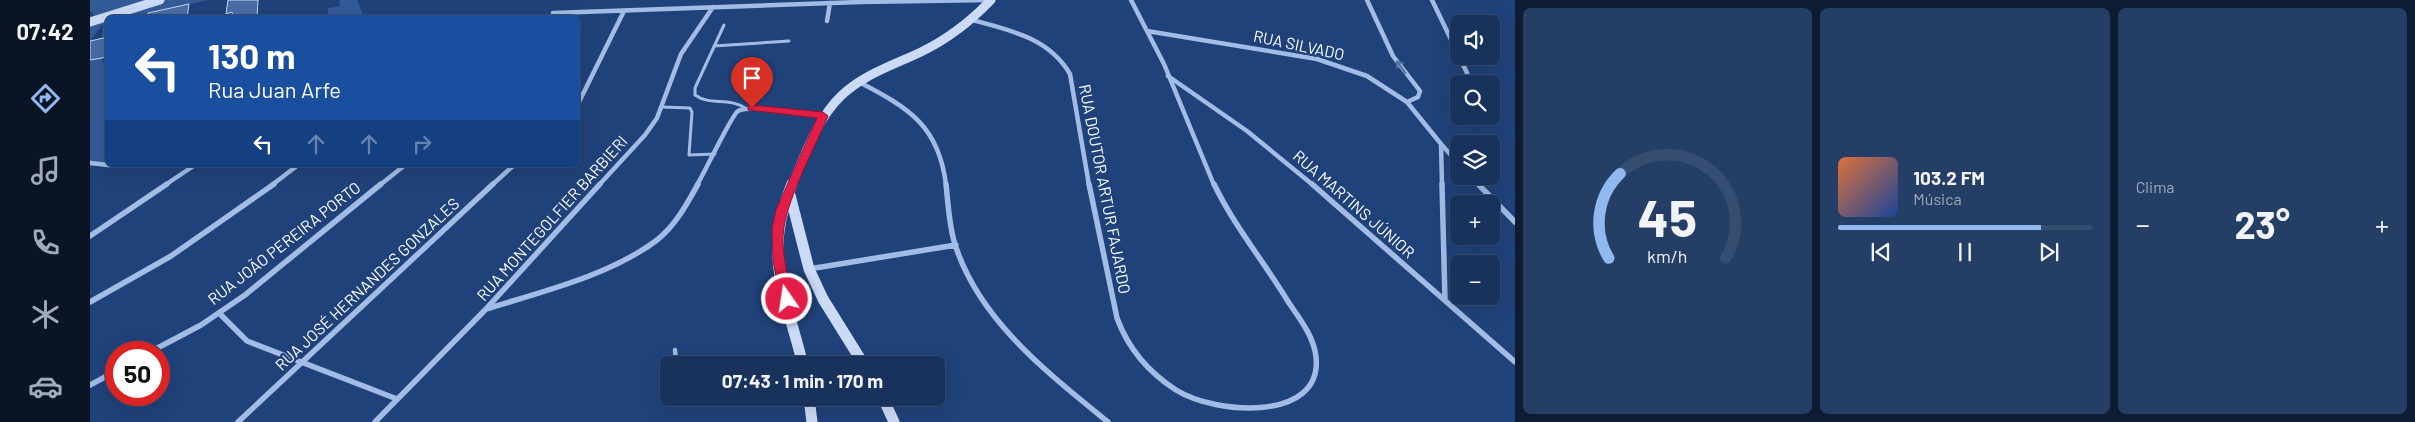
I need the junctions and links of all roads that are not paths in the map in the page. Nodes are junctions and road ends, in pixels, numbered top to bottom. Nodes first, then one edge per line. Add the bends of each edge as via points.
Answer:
1 (142, 0) edge
2 (160, 0) edge
3 (991, 0) edge
4 (1131, 0) edge
5 (1367, 0) edge
6 (1432, 0) edge
7 (830, 3) junction
8 (713, 7) junction
9 (624, 11) junction
10 (553, 13) dead end
11 (112, 15) edge
12 (90, 17) edge
13 (105, 17) edge
14 (972, 20) junction
15 (827, 21) dead end
16 (90, 22) edge
17 (724, 25) dead end
18 (1147, 31) junction
19 (1450, 37) edge
20 (789, 41) dead end
21 (714, 46) junction
22 (1463, 65) edge
23 (1467, 73) dead end
24 (1168, 76) junction
25 (859, 82) junction
26 (580, 100) edge
27 (1407, 102) junction
28 (662, 108) junction
29 (745, 108) junction
30 (823, 116) junction
31 (1441, 144) junction
32 (716, 154) junction
33 (1450, 154) edge
34 (91, 164) edge
35 (105, 165) edge
36 (192, 167) edge
37 (295, 167) edge
38 (403, 167) edge
39 (512, 167) edge
40 (1479, 185) edge
41 (790, 195) junction
42 (1515, 222) edge
43 (90, 236) edge
44 (956, 245) junction
45 (809, 269) junction
46 (1445, 300) junction
47 (90, 302) edge
48 (485, 310) junction
49 (219, 313) junction
50 (169, 341) edge
51 (676, 350) dead end
52 (676, 356) edge
53 (801, 356) edge
54 (858, 356) edge
55 (1515, 362) edge
56 (303, 363) junction
57 (105, 377) edge
58 (90, 385) edge
59 (397, 399) junction
60 (810, 406) edge
61 (887, 406) edge
62 (238, 422) edge
63 (375, 422) edge
64 (812, 422) edge
65 (894, 422) edge
66 (1108, 422) edge

1 - 12 main road
2 - 11 main road
3 - 7 street
3 - 14 main road
4 - 18 street, RUA DOUTOR ARTUR FAJARDO
27 -> 5 street via 1418,97 1420,91 1393,56
6 - 19 street
7 - 8 street
7 - 15 street
8 - 9 street
8 - 28 street, RUA MONTEGOLFIER BARBIERI via 681,54
9 - 10 street
9 - 26 street
13 - 16 main road
14 - 24 street, RUA DOUTOR ARTUR FAJARDO via 1040,42 1056,53 1070,74 1108,285 1131,347 1151,369 1179,391 1215,408 1266,412 1285,408 1299,402 1312,385 1316,374 1314,349 1272,274 1217,191
14 - 25 main road via 931,47
17 - 21 lane
18 - 24 street, RUA DOUTOR ARTUR FAJARDO
18 - 27 street, RUA SILVADO via 1317,59 1367,76
20 - 21 lane
21 - 29 lane via 694,95 701,99 731,100
22 - 23 street
24 - 46 street, RUA MARTINS JÚNIOR via 1299,172
25 - 30 main road via 840,96
25 - 44 street via 912,115 934,140 945,175
27 - 31 street, RUA SILVADO
28 - 32 lane via 690,108 689,155
28 - 48 street, RUA MONTEGOLFIER BARBIERI via 645,135
29 - 30 street
29 - 32 street via 735,113
30 - 41 main road
31 - 33 street, RUA SILVADO
31 - 46 street
32 - 48 street via 672,225 648,246 588,273
34 - 35 street
36 - 43 street
37 - 47 street via 173,256
38 - 49 street, RUA JOÃO PEREIRA PORTO
39 - 56 street, RUA JOSÉ HERNANDES GONZALES
40 - 42 street
41 - 45 main road
41 - 53 main road via 778,228 779,260
44 - 45 street
44 - 66 street via 972,281 1011,336 1042,368
45 - 54 main road via 823,299
46 - 55 street, RUA MARTINS JÚNIOR
48 - 59 street, RUA MONTEGOLFIER BARBIERI
49 - 50 street, RUA JOÃO PEREIRA PORTO
49 - 56 street via 247,341
51 - 52 lane
56 - 59 street
56 - 62 street, RUA JOSÉ HERNANDES GONZALES
57 - 58 street
59 - 63 street, RUA MONTEGOLFIER BARBIERI
60 - 64 main road
61 - 65 main road

